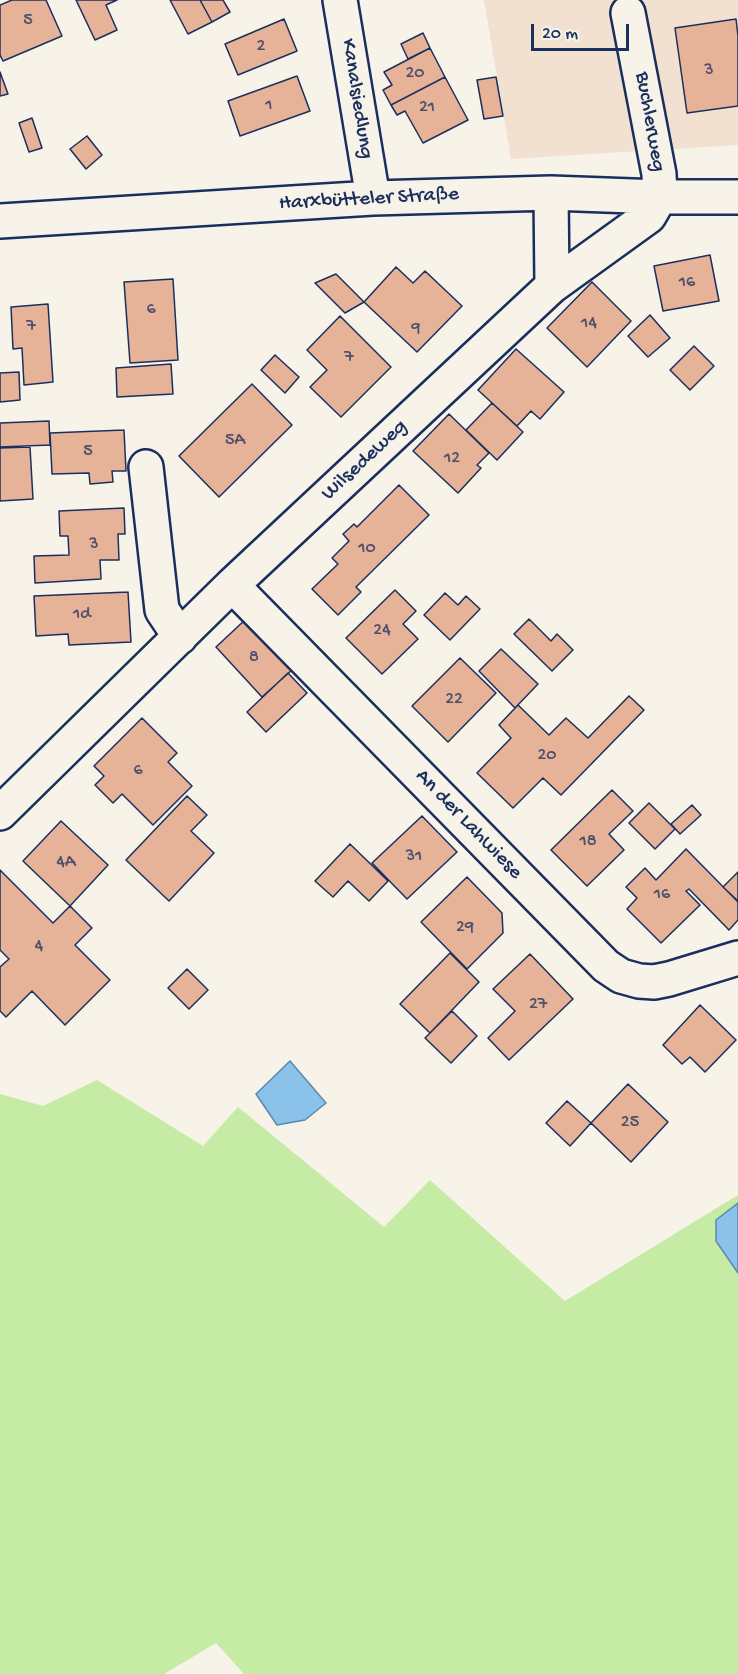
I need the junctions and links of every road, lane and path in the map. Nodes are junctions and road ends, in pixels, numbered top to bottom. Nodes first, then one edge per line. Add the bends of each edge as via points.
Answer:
1 (340, 0) edge
2 (628, 13) dead end
3 (551, 193) junction
4 (660, 197) junction
5 (738, 197) edge
6 (373, 198) junction
7 (0, 221) edge
8 (552, 286) junction
9 (146, 467) dead end
10 (232, 585) junction
11 (180, 637) junction
12 (0, 813) edge
13 (738, 958) edge

1 - 6 street, Kanalsiedlung
2 - 4 street, Buchlerweg
3 - 4 street, Harxbütteler Straße
3 - 6 street, Harxbütteler Straße
3 - 8 street
4 - 5 street, Harxbütteler Straße
4 - 8 street, Wilsedeweg via 649,216
6 - 7 street, Harxbütteler Straße
8 - 10 street, Wilsedeweg
9 - 11 street via 162,610
10 - 11 street, Wilsedeweg
10 - 13 street, An der Lahwiese via 606,966 621,976 654,982
11 - 12 street, Wilsedeweg

